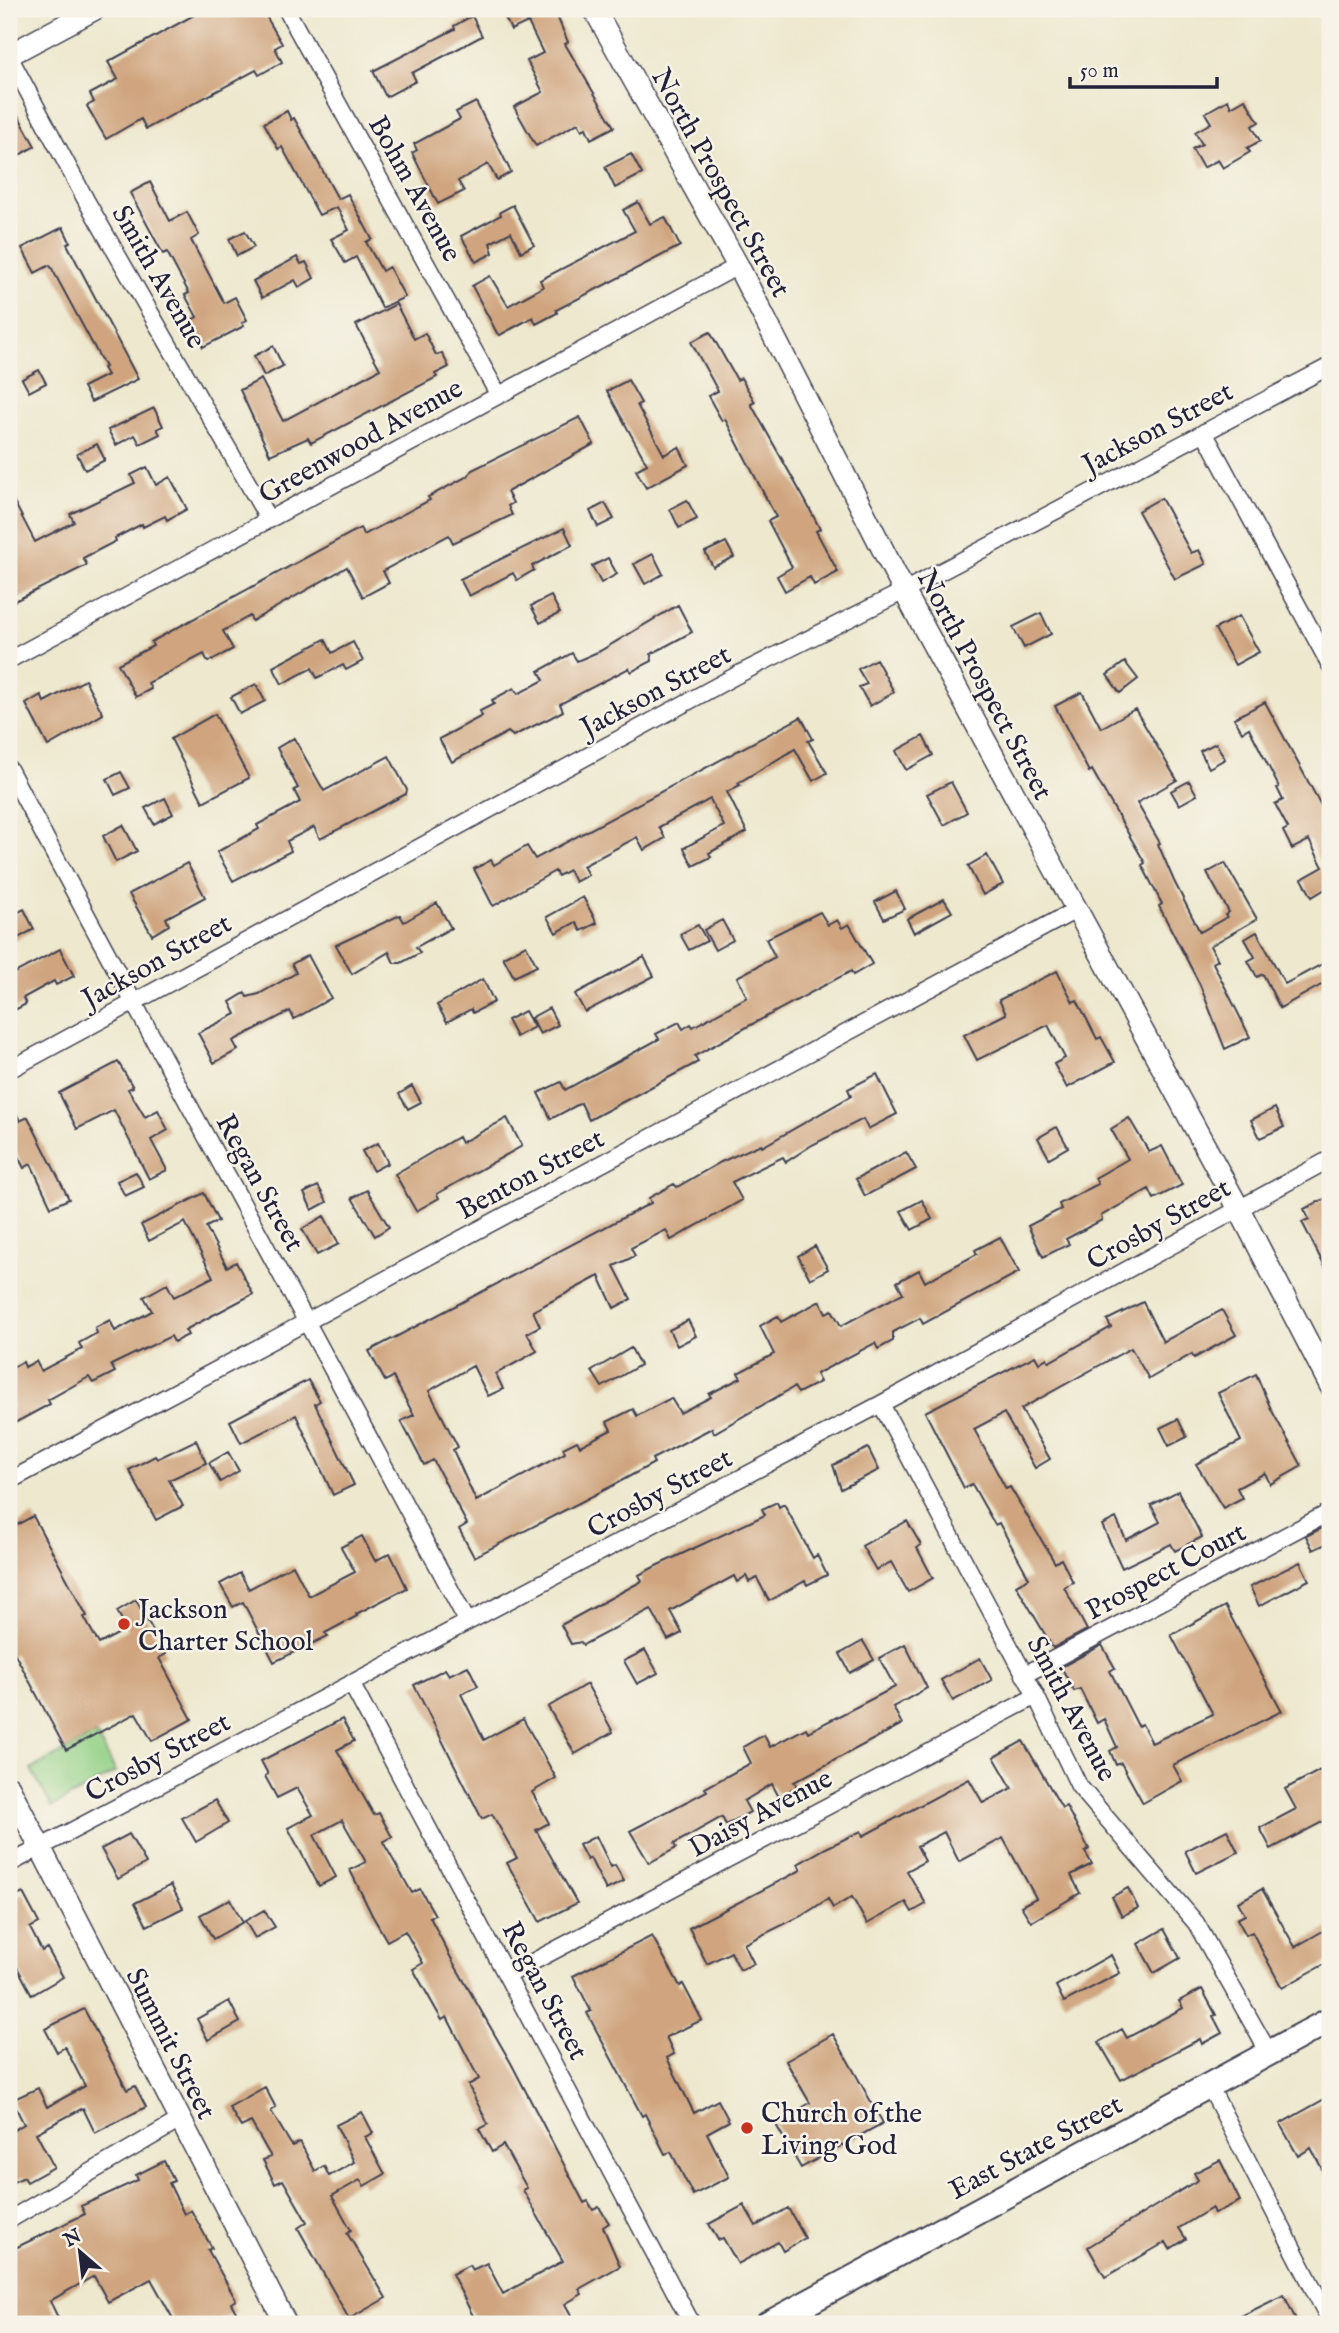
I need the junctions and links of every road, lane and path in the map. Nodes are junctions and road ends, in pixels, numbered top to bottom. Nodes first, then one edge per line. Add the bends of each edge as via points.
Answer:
1 (95, 9) edge
2 (286, 9) edge
3 (594, 9) edge
4 (9, 56) edge
5 (738, 266) junction
6 (1330, 366) edge
7 (498, 394) junction
8 (1204, 432) junction
9 (269, 520) junction
10 (904, 591) junction
11 (9, 660) edge
12 (1330, 664) edge
13 (9, 769) edge
14 (1076, 910) junction
15 (132, 1002) junction
16 (9, 1070) edge
17 (1330, 1159) edge
18 (1239, 1209) junction
19 (309, 1321) junction
20 (1330, 1385) edge
21 (881, 1404) junction
22 (9, 1481) edge
23 (1330, 1512) edge
24 (467, 1620) junction
25 (1024, 1675) junction
26 (351, 1683) junction
27 (1035, 1696) junction
28 (9, 1787) edge
29 (40, 1847) junction
30 (9, 1864) edge
31 (508, 1975) junction
32 (1330, 2020) edge
33 (1269, 2053) junction
34 (1209, 2085) junction
35 (180, 2120) junction
36 (9, 2220) edge
37 (795, 2318) edge
38 (1330, 2321) edge
39 (286, 2324) edge
40 (692, 2324) edge
41 (768, 2324) edge

1 - 4 street
2 - 7 street, Bohm Avenue
3 - 5 street, North Prospect Street
4 - 9 street, Smith Avenue
5 - 7 street, Greenwood Avenue
5 - 10 street, North Prospect Street
6 - 8 street, Jackson Street
7 - 9 street, Greenwood Avenue
8 - 10 street, Jackson Street
8 - 12 street
9 - 11 street, Greenwood Avenue
10 - 14 street, North Prospect Street
10 - 15 street, Jackson Street via 737,675
13 - 15 street, Regan Street
14 - 18 street, North Prospect Street
14 - 19 street, Benton Street
15 - 16 street, Jackson Street
15 - 19 street, Regan Street
17 - 18 street, Crosby Street
18 - 20 street, North Prospect Street
18 - 21 street, Crosby Street
19 - 22 street, Benton Street
19 - 24 street, Regan Street
21 - 24 street, Crosby Street
21 - 25 street, Smith Avenue
23 - 25 street, Prospect Court
24 - 26 street, Crosby Street
25 - 27 street, Smith Avenue
26 - 29 street, Crosby Street
26 - 31 street, Regan Street
27 - 31 street, Daisy Avenue
27 - 33 street, Smith Avenue via 1079,1786 1196,1923
28 - 29 street, Summit Street
29 - 30 street, Crosby Street
29 - 35 street, Summit Street
31 - 40 street, Regan Street
32 - 33 main road, East State Street
33 - 34 main road, East State Street
34 - 37 main road, East State Street
34 - 38 street
35 - 36 street
35 - 39 street, Summit Street
37 - 41 main road, East State Street

